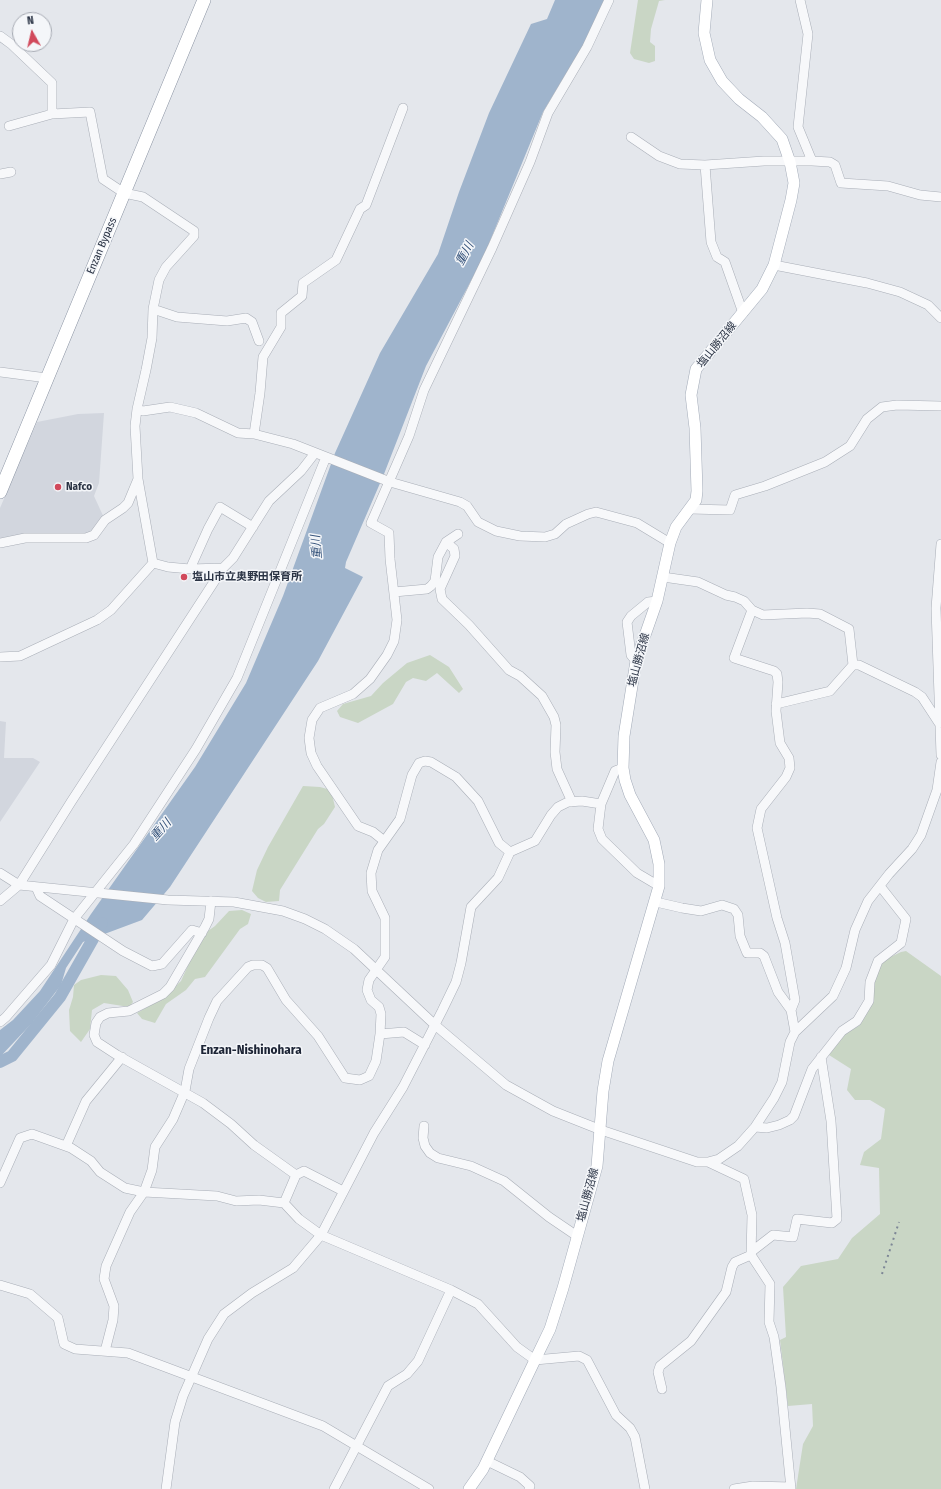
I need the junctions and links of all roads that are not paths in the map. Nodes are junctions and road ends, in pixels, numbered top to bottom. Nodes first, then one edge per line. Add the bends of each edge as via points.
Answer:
1 (204, 0) edge
2 (609, 0) edge
3 (707, 0) edge
4 (800, 0) edge
5 (0, 36) edge
6 (403, 108) dead end
7 (52, 114) junction
8 (9, 126) dead end
9 (631, 137) dead end
10 (812, 161) junction
11 (790, 162) junction
12 (705, 165) junction
13 (11, 172) dead end
14 (0, 174) edge
15 (124, 193) junction
16 (941, 197) edge
17 (774, 265) junction
18 (153, 309) junction
19 (743, 313) junction
20 (941, 318) edge
21 (259, 341) dead end
22 (0, 372) edge
23 (47, 378) junction
24 (941, 406) edge
25 (137, 409) junction
26 (254, 434) junction
27 (315, 453) junction
28 (326, 457) junction
29 (138, 479) junction
30 (390, 482) junction
31 (0, 492) edge
32 (690, 509) junction
33 (253, 527) junction
34 (458, 534) dead end
35 (446, 542) junction
36 (0, 543) edge
37 (670, 543) junction
38 (941, 544) edge
39 (153, 563) junction
40 (190, 568) junction
41 (223, 568) junction
42 (663, 577) junction
43 (394, 592) junction
44 (657, 601) junction
45 (752, 610) junction
46 (0, 657) edge
47 (636, 661) junction
48 (853, 665) junction
49 (776, 704) junction
50 (940, 724) junction
51 (941, 754) edge
52 (941, 762) edge
53 (623, 768) junction
54 (572, 802) junction
55 (601, 804) junction
56 (383, 840) junction
57 (510, 852) junction
58 (0, 873) edge
59 (19, 885) junction
60 (659, 886) junction
61 (880, 886) junction
62 (36, 887) junction
63 (95, 892) junction
64 (0, 901) edge
65 (211, 901) junction
66 (656, 902) junction
67 (75, 919) junction
68 (202, 933) junction
69 (376, 969) junction
70 (791, 1010) junction
71 (0, 1022) edge
72 (435, 1025) junction
73 (795, 1032) junction
74 (380, 1034) junction
75 (425, 1045) junction
76 (122, 1057) junction
77 (821, 1057) junction
78 (185, 1091) junction
79 (424, 1126) dead end
80 (755, 1127) junction
81 (601, 1130) junction
82 (66, 1146) junction
83 (708, 1162) junction
84 (296, 1175) junction
85 (0, 1183) edge
86 (343, 1191) junction
87 (144, 1192) junction
88 (284, 1203) junction
89 (320, 1235) junction
90 (577, 1236) junction
91 (751, 1253) junction
92 (0, 1285) edge
93 (451, 1290) junction
94 (105, 1351) junction
95 (535, 1360) junction
96 (191, 1376) junction
97 (662, 1389) dead end
98 (356, 1446) junction
99 (487, 1461) junction
100 (791, 1488) edge
101 (166, 1489) edge
102 (334, 1489) edge
103 (429, 1489) edge
104 (469, 1489) edge
105 (529, 1489) edge
106 (645, 1489) edge
107 (734, 1489) edge

1 - 15 highway, Enzan Bypass
2 - 30 street via 587,47 548,113 495,242 424,390
3 - 11 main road, 塩山勝沼線 via 704,33 706,50 714,70 729,89 772,126 782,139
4 - 10 street via 808,34 798,127
5 - 7 street via 52,84
6 - 26 street via 366,205 360,209 336,260 303,283 302,296 281,314 281,327 262,357
7 - 8 street
7 - 15 street via 90,112 103,178
9 - 12 street via 659,156 680,164
10 - 11 street
10 - 16 street via 830,162 835,165 841,183 888,186 920,195
11 - 12 street via 764,160
11 - 17 main road, 塩山勝沼線 via 794,183 792,200
12 - 19 street via 711,242 717,257 725,262
13 - 14 street
15 - 18 street via 143,196 194,231 194,236 166,267
15 - 23 highway, Enzan Bypass
17 - 19 main road, 塩山勝沼線 via 762,289
17 - 20 street via 900,292 928,305
18 - 21 street via 177,317 227,321 246,318 252,322
18 - 25 street via 152,338
19 - 32 main road, 塩山勝沼線 via 696,369 691,395 698,491
22 - 23 street
23 - 31 highway, Enzan Bypass
24 - 32 street via 882,407 867,419 845,451 825,462 735,495 730,510
25 - 26 street via 143,411 170,407 205,416 238,434
25 - 29 street via 135,426
26 - 27 street via 293,444
27 - 28 street
27 - 33 street via 301,471 269,501
28 - 30 street
28 - 63 street via 237,678 196,749 134,844
29 - 36 street via 128,503 105,520 94,535 86,538 25,538
29 - 39 street
30 - 37 street via 460,502 467,506 478,522 496,531 520,536 545,537 555,534 566,524 596,512 637,523
30 - 43 street via 372,523 389,533
32 - 37 main road, 塩山勝沼線 via 676,527
33 - 40 street via 220,507
33 - 41 street via 233,558
34 - 35 street
35 - 43 street via 438,557 435,581 431,586 427,589
35 - 54 street via 454,549 455,556 440,589 442,599 509,670 520,676 542,696 554,717 557,769
37 - 42 main road, 塩山勝沼線
38 - 50 street via 936,608
39 - 40 street
39 - 46 street via 111,610 97,620 20,656
40 - 41 street
41 - 59 street
42 - 44 main road, 塩山勝沼線
42 - 45 street via 698,582 735,597
43 - 56 street via 397,620 394,641 387,655 370,679 353,694 320,708 312,720 309,738 316,766 358,826 373,832
44 - 47 main road, 塩山勝沼線
44 - 47 street via 648,602 627,622 631,655
45 - 48 street via 763,614 820,614 849,629
45 - 49 street via 734,658 774,671 778,682
47 - 53 main road, 塩山勝沼線 via 625,729
48 - 49 street via 830,690
48 - 50 street via 859,665 915,692 922,697
49 - 70 street via 780,743 789,758 790,768 761,809 757,828 776,918 785,943 795,1000
50 - 51 street
52 - 61 street via 937,790 921,835
53 - 55 street via 616,771
53 - 60 main road, 塩山勝沼線 via 630,795 654,840 658,858
54 - 55 street
54 - 57 street via 558,807 535,841
55 - 60 street via 598,829 602,839 637,873
56 - 57 street via 400,819 416,767 425,761 440,766 456,777 478,801 499,843
56 - 69 street via 371,873 372,891 385,918 385,957
57 - 72 street via 498,878 471,907 460,969
58 - 59 street
59 - 62 street
59 - 64 street
60 - 66 main road, 塩山勝沼線
61 - 73 street via 868,900 855,930 846,968 833,996
61 - 77 street via 906,919 902,943 878,961 870,982 869,1001 857,1021 842,1031
62 - 63 street
62 - 67 street via 40,896
63 - 65 street via 168,900
63 - 67 street
65 - 68 street via 209,919
65 - 69 street via 268,908 305,919 348,945
66 - 70 street via 701,911 722,905 734,909 738,914 740,936 747,953 760,953 764,956 778,992
66 - 81 main road, 塩山勝沼線 via 608,1061
67 - 68 street via 123,951 152,966 162,964 192,930
67 - 71 street via 51,965
68 - 76 street via 170,987 163,994 129,1011 108,1013 96,1023 94,1029 97,1042
69 - 72 street
69 - 74 street via 369,980 367,990 371,1000 379,1007
70 - 73 street
72 - 75 street
72 - 81 street via 506,1085 553,1111
73 - 80 street via 790,1042 782,1082
74 - 75 street via 404,1032
74 - 78 street via 376,1061 368,1076 360,1080 345,1078 318,1036 286,1000 270,972 262,965 253,965 217,1001 189,1069
75 - 86 street
76 - 78 street
76 - 82 street via 86,1101
77 - 80 street via 812,1068 794,1116 790,1120 767,1128
77 - 91 street via 831,1121 837,1219 832,1223 797,1219 793,1237 774,1235
78 - 84 street
78 - 87 street via 173,1119 155,1147 152,1170
79 - 90 street via 423,1138 430,1153 438,1158 472,1166 504,1181
80 - 83 street via 729,1153
81 - 83 street via 697,1162
81 - 90 main road, 塩山勝沼線 via 597,1166
82 - 85 street via 32,1134 20,1138
82 - 87 street via 125,1188
83 - 91 street via 744,1179 752,1215
84 - 86 street via 304,1171
84 - 88 street
86 - 89 street
87 - 88 street
87 - 94 street via 130,1212 106,1266 104,1279 114,1306
88 - 89 street
89 - 93 street
89 - 96 street via 293,1268 224,1314 208,1339
90 - 95 main road, 塩山勝沼線 via 550,1328
91 - 97 street via 732,1267 726,1292 691,1341 660,1366 658,1372
91 - 100 street via 770,1284 769,1322 774,1337 781,1387
92 - 94 street via 30,1294 58,1318 64,1344 75,1349
93 - 95 street via 478,1304 517,1347
93 - 98 street via 418,1361 407,1374 388,1386
94 - 96 street via 128,1353
95 - 99 main road, 塩山勝沼線
95 - 106 street via 579,1356 587,1360 616,1415 630,1428 635,1437
96 - 98 street via 323,1426
96 - 101 street via 175,1422
98 - 102 street
98 - 103 street
99 - 104 main road, 塩山勝沼線
99 - 105 street via 520,1478 530,1486
100 - 107 street via 753,1486

